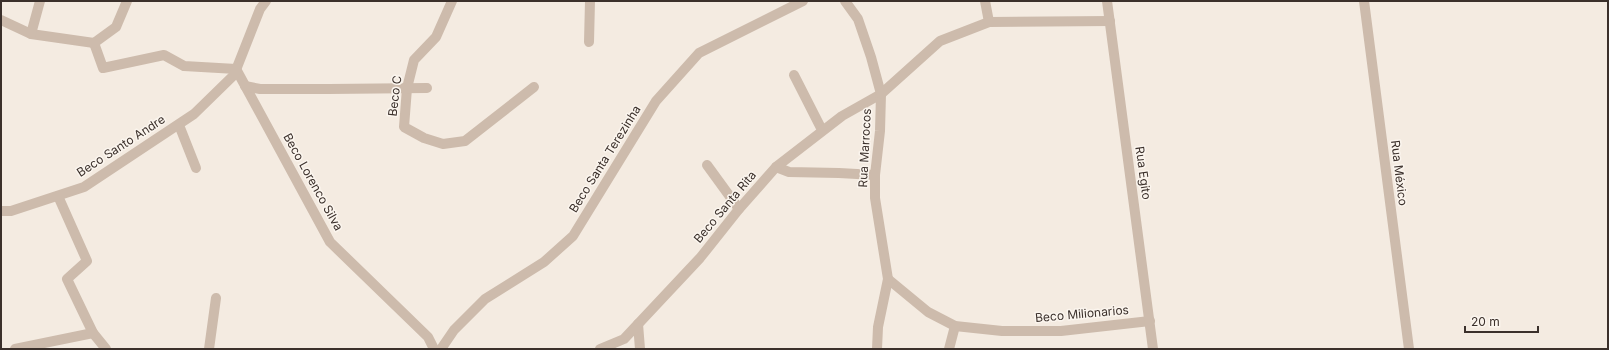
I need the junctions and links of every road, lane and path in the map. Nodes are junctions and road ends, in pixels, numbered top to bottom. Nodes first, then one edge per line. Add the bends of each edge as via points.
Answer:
1 (40, 1) edge
2 (127, 1) edge
3 (266, 1) edge
4 (452, 1) edge
5 (590, 1) edge
6 (803, 1) edge
7 (845, 1) edge
8 (985, 1) edge
9 (1107, 1) edge
10 (1364, 1) edge
11 (1, 20) edge
12 (1110, 21) junction
13 (989, 22) junction
14 (31, 34) junction
15 (94, 42) junction
16 (588, 42) dead end
17 (236, 69) junction
18 (794, 75) dead end
19 (245, 86) junction
20 (534, 87) dead end
21 (407, 88) junction
22 (427, 88) dead end
23 (881, 94) junction
24 (178, 124) junction
25 (822, 130) junction
26 (707, 165) dead end
27 (776, 167) junction
28 (196, 168) dead end
29 (875, 175) junction
30 (58, 196) junction
31 (739, 209) junction
32 (1, 212) edge
33 (888, 279) junction
34 (216, 298) dead end
35 (1150, 321) junction
36 (638, 324) junction
37 (955, 326) junction
38 (93, 334) junction
39 (15, 349) edge
40 (106, 349) edge
41 (209, 349) edge
42 (434, 349) edge
43 (441, 349) edge
44 (600, 349) edge
45 (640, 349) edge
46 (877, 349) edge
47 (949, 349) edge
48 (1153, 349) edge
49 (1409, 349) edge

1 - 14 street
2 - 15 street via 116,27
3 - 17 street via 260,9
4 - 21 street, Beco C via 436,37 414,60
5 - 16 street
6 - 43 street, Beco Santa Terezinha via 699,53 656,101 573,236 544,262 485,300 454,330
7 - 23 street, Rua Marrocos via 858,20
8 - 13 street
9 - 12 street, Rua Egito
10 - 49 street, Rua México
11 - 14 street
12 - 13 street
12 - 35 street, Rua Egito
13 - 23 street, Beco Santa Rita via 940,41
14 - 15 street
15 - 17 street via 103,68 164,55 184,66
17 - 19 street, Beco Lorenco Silva
17 - 24 street, Beco Santo Andre via 194,114
18 - 25 street
19 - 21 street via 260,89
19 - 42 street, Beco Lorenco Silva via 330,242 428,336
20 - 21 street, Beco C via 465,141 443,144 424,138 404,127
21 - 22 street
23 - 25 street, Beco Santa Rita
23 - 29 street, Rua Marrocos
24 - 28 street
24 - 30 street, Beco Santo Andre via 84,187
25 - 27 street, Beco Santa Rita
26 - 31 street
27 - 29 street via 789,172
27 - 31 street, Beco Santa Rita
29 - 33 street, Rua Marrocos via 875,198
30 - 32 street, Beco Santo Andre
30 - 38 street via 87,261 67,279
31 - 36 street, Beco Santa Rita via 700,258
33 - 37 street, Beco Milionarios via 928,312
33 - 46 street, Rua Marrocos via 878,327
34 - 41 street
35 - 37 street, Beco Milionarios via 1061,331 1002,331
35 - 48 street, Rua Egito
36 - 44 street, Beco Santa Rita via 624,339
36 - 45 street
37 - 47 street
38 - 39 street
38 - 40 street

